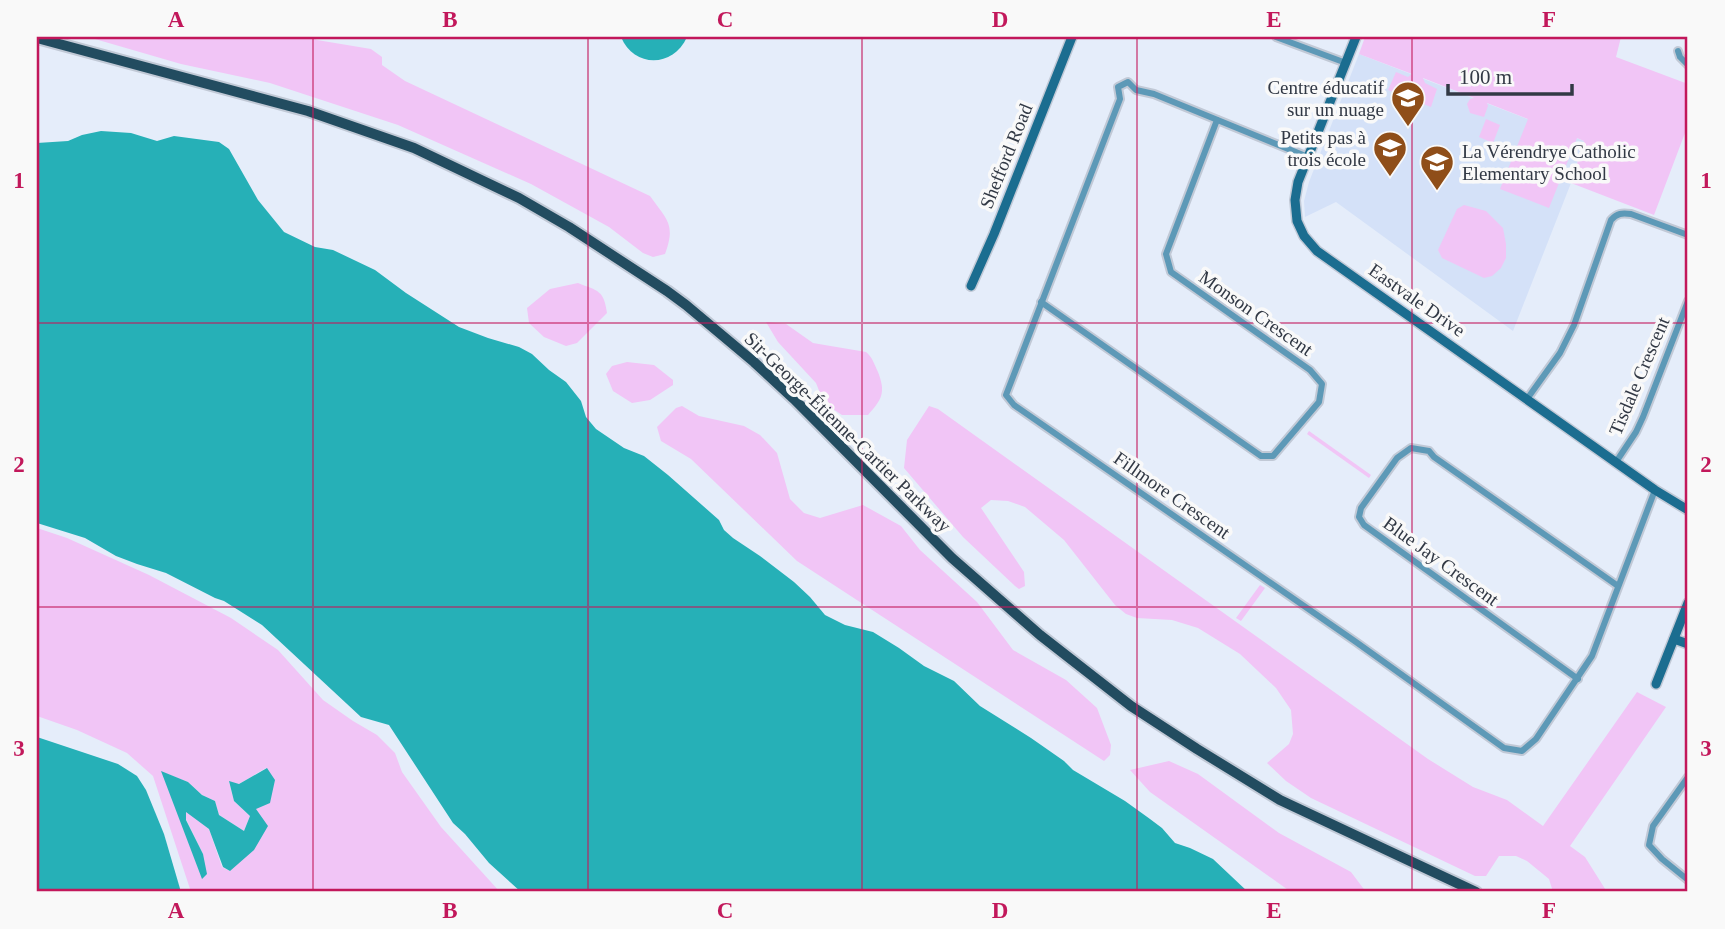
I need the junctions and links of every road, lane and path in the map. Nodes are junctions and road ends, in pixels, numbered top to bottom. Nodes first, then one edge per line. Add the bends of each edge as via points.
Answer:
1 (1072, 37) edge
2 (1276, 37) edge
3 (1356, 37) edge
4 (37, 38) edge
5 (1678, 51) dead end
6 (1346, 63) junction
7 (1688, 65) edge
8 (1217, 120) junction
9 (1308, 157) junction
10 (1688, 235) edge
11 (971, 286) dead end
12 (1688, 301) edge
13 (1041, 302) junction
14 (1527, 399) junction
15 (1616, 463) junction
16 (1655, 490) junction
17 (1688, 510) edge
18 (1618, 586) junction
19 (1688, 603) edge
20 (1674, 639) junction
21 (1688, 645) edge
22 (1577, 679) junction
23 (1656, 684) dead end
24 (1688, 777) edge
25 (1688, 880) edge
26 (1475, 892) edge

1 - 11 street, Shefford Road
2 - 6 street
3 - 6 street, Eastvale Drive
4 - 26 main road, Sir-George-Étienne-Cartier Parkway via 355,127 414,148 569,227 667,290 754,362 952,558 1131,706 1280,800
5 - 7 street
6 - 9 street, Eastvale Drive
8 - 9 street, Fillmore Crescent
8 - 13 street, Fillmore Crescent via 1136,90 1128,82 1118,86 1120,99
8 - 13 street, Monson Crescent via 1166,254 1171,272 1310,370 1322,384 1319,402 1284,445 1273,456 1261,456
9 - 14 street, Eastvale Drive via 1298,182 1295,210 1304,236 1317,251
10 - 14 street via 1631,214 1622,213 1611,220 1574,325
12 - 15 street, Tisdale Crescent via 1636,432
13 - 22 street, Fillmore Crescent via 1006,395 1014,405 1504,748 1522,751 1536,738
14 - 15 street, Eastvale Drive
15 - 16 street, Eastvale Drive
16 - 17 street, Eastvale Drive
16 - 18 street, Fillmore Crescent
18 - 22 street, Fillmore Crescent via 1592,656
18 - 22 street, Blue Jay Crescent via 1429,451 1411,448 1397,458 1361,508 1359,517 1364,525
19 - 20 street
20 - 21 street
20 - 23 street
24 - 25 street via 1653,826 1650,845

